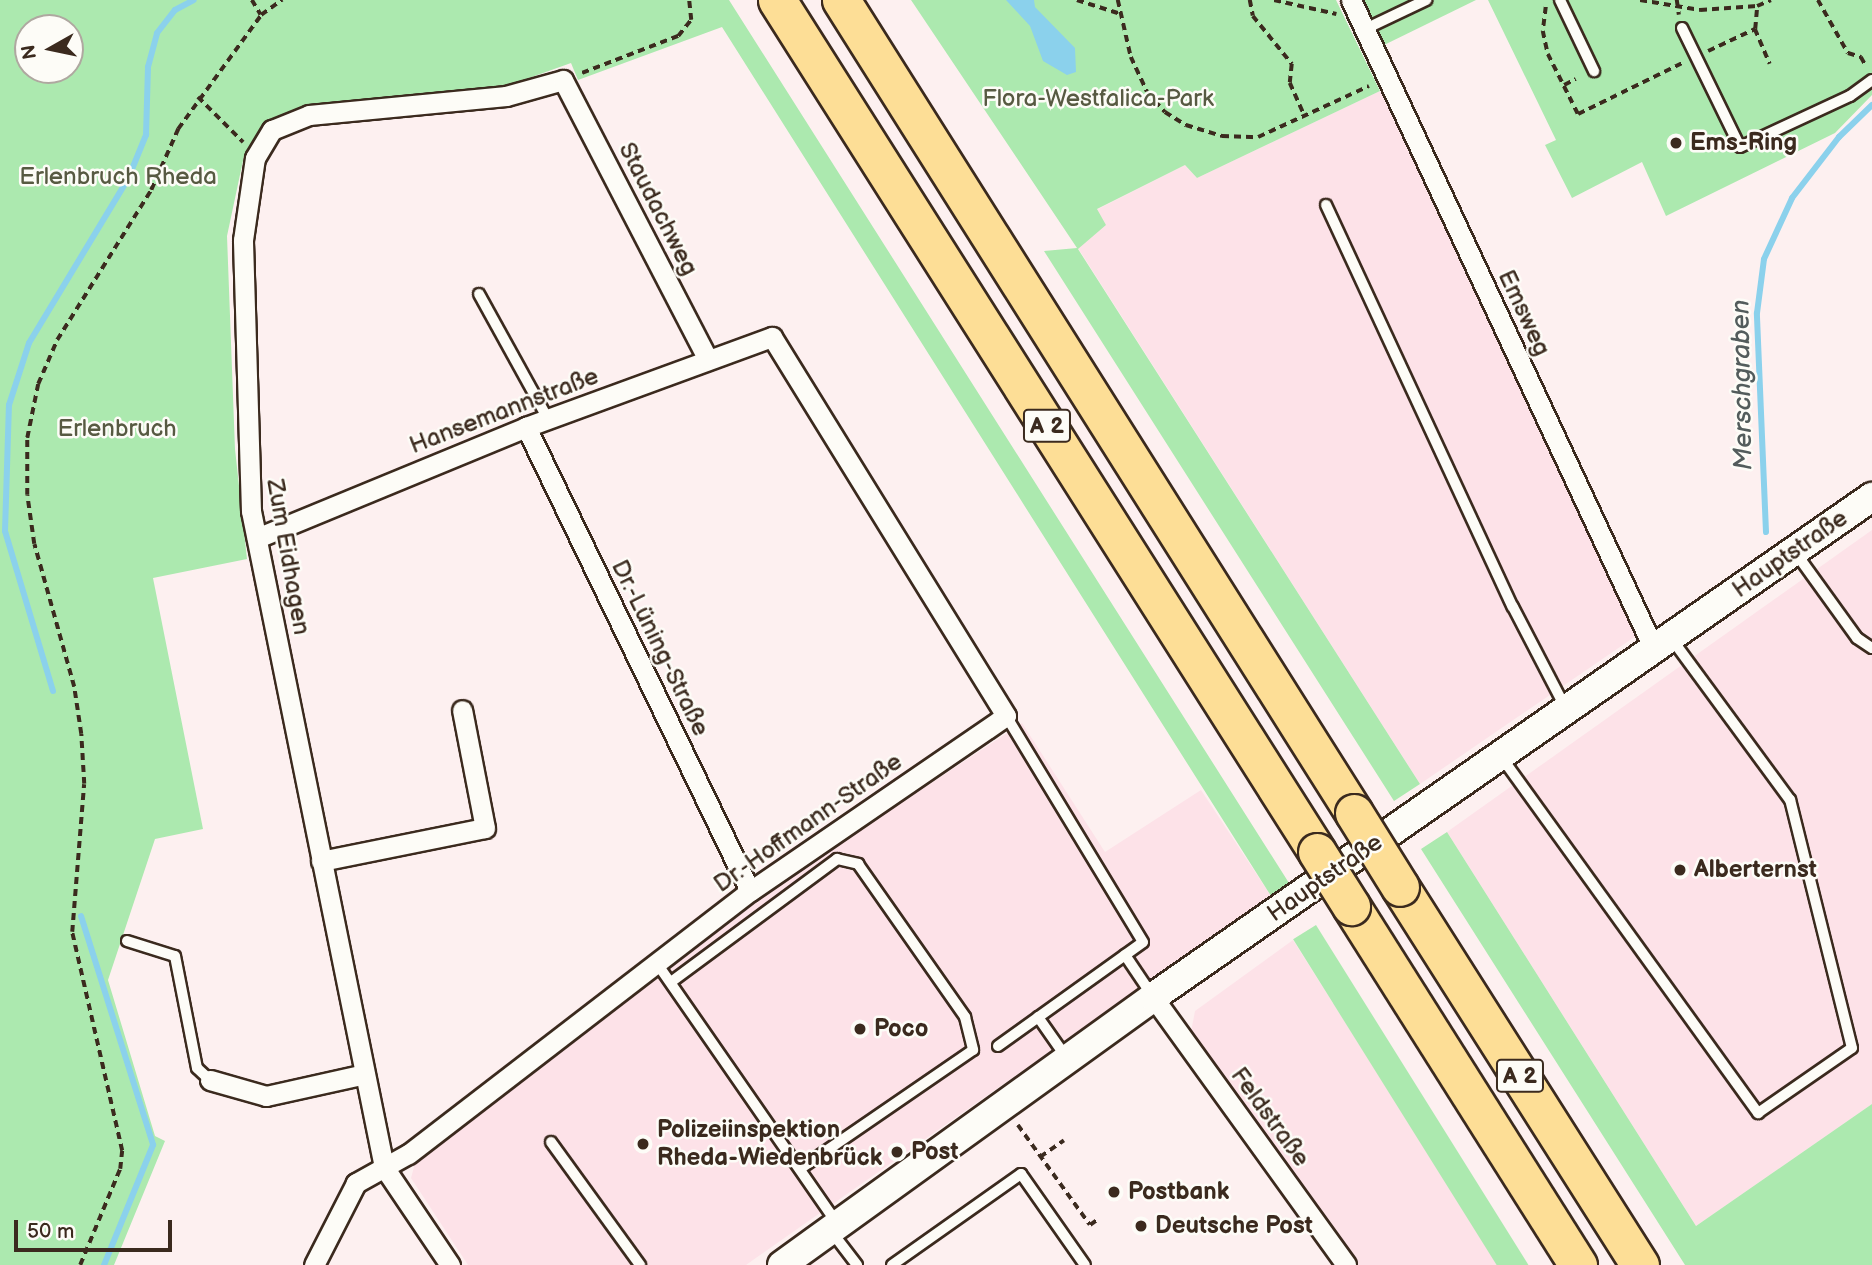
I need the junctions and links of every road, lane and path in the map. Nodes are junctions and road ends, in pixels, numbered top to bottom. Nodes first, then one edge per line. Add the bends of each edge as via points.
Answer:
1 (252, 0) edge
2 (282, 0) edge
3 (690, 0) edge
4 (776, 0) edge
5 (841, 0) edge
6 (1077, 0) edge
7 (1118, 0) edge
8 (1250, 0) edge
9 (1274, 0) edge
10 (1426, 0) edge
11 (1548, 0) edge
12 (1560, 0) edge
13 (1640, 0) edge
14 (1677, 0) edge
15 (1771, 0) edge
16 (1818, 0) edge
17 (1677, 6) junction
18 (1757, 6) junction
19 (1121, 14) junction
20 (1358, 14) edge
21 (261, 15) junction
22 (1682, 28) dead end
23 (1755, 29) junction
24 (1696, 57) junction
25 (1770, 64) dead end
26 (1594, 71) dead end
27 (1387, 78) junction
28 (1576, 79) dead end
29 (1872, 79) edge
30 (564, 80) junction
31 (1564, 85) junction
32 (198, 97) junction
33 (1305, 116) junction
34 (255, 158) junction
35 (1326, 205) dead end
36 (479, 294) dead end
37 (708, 360) junction
38 (548, 419) junction
39 (526, 428) junction
40 (1872, 497) edge
41 (257, 538) junction
42 (1794, 552) junction
43 (1661, 641) junction
44 (1872, 648) edge
45 (1566, 709) junction
46 (461, 710) dead end
47 (1006, 716) junction
48 (1500, 755) junction
49 (825, 840) junction
50 (837, 859) junction
51 (321, 861) junction
52 (750, 891) junction
53 (127, 941) dead end
54 (1125, 955) junction
55 (656, 962) junction
56 (671, 982) junction
57 (1153, 998) junction
58 (1038, 1017) junction
59 (998, 1046) dead end
60 (1068, 1059) junction
61 (365, 1074) junction
62 (209, 1080) joint
63 (1004, 1106) junction
64 (1064, 1140) dead end
65 (551, 1142) dead end
66 (1040, 1157) junction
67 (384, 1167) junction
68 (800, 1169) junction
69 (1097, 1220) dead end
70 (835, 1227) junction
71 (80, 1265) edge
72 (314, 1265) edge
73 (450, 1265) edge
74 (640, 1265) edge
75 (782, 1265) edge
76 (857, 1265) edge
77 (892, 1265) edge
78 (1085, 1265) edge
79 (1346, 1265) edge
80 (1578, 1265) edge
81 (1640, 1265) edge

1 - 21 path
2 - 21 path
3 - 30 path via 691,20 678,36
4 - 80 highway, A 2, bridge
5 - 81 highway, A 2, bridge
6 - 19 path
7 - 19 path
8 - 33 path via 1254,16 1292,64 1290,83
9 - 20 path via 1327,13
10 - 20 lane
11 - 31 path via 1543,31
12 - 26 lane
13 - 17 path
14 - 17 path
15 - 18 path
16 - 29 path via 1848,53 1861,57
17 - 18 path via 1700,10
18 - 23 path
19 - 33 path via 1131,57 1147,92 1165,112 1186,125 1222,136 1258,137
20 - 27 street, Emsweg
21 - 32 path
22 - 24 lane
23 - 24 path
23 - 25 path
24 - 29 lane via 1740,147 1850,96
24 - 31 path via 1578,114
27 - 33 path
27 - 43 street, Emsweg
28 - 31 path
30 - 34 street, Zum Eidhagen via 506,96 309,115 272,130
30 - 37 street, Staudachweg
32 - 34 path
32 - 71 path via 151,190 57,340 38,384 27,438 27,495 34,544 74,687 81,734 84,784 72,933 122,1151 120,1169
34 - 41 street, Zum Eidhagen via 243,240 251,511
35 - 45 lane via 1513,607
36 - 38 lane
37 - 38 street, Hansemannstraße
37 - 47 street, Hansemannstraße via 772,337
38 - 39 street, Hansemannstraße
39 - 41 street, Hansemannstraße
39 - 52 street, Dr.-Lüning-Straße
40 - 42 street, Hauptstraße
41 - 51 street, Zum Eidhagen
42 - 43 street, Hauptstraße
42 - 44 lane via 1857,638
43 - 45 street, Hauptstraße
43 - 48 lane via 1790,800 1852,1048 1758,1113
45 - 48 street, Hauptstraße
46 - 51 street via 485,828
47 - 49 street, Dr.-Hoffmann-Straße
47 - 54 lane via 1143,942
48 - 57 street, Hauptstraße
49 - 50 lane
49 - 52 street, Dr.-Hoffmann-Straße
50 - 56 lane
50 - 68 lane via 858,864 965,1017 973,1050
51 - 61 street, Zum Eidhagen
52 - 55 street, Dr.-Hoffmann-Straße
53 - 62 lane via 175,956 197,1068
54 - 57 lane
54 - 58 lane
55 - 56 lane
55 - 67 street, Dr.-Hoffmann-Straße via 408,1154
56 - 68 lane
57 - 60 street, Hauptstraße
57 - 79 street, Feldstraße
58 - 59 lane
58 - 60 lane
60 - 63 street, Hauptstraße
61 - 62 street via 266,1096
61 - 67 street, Zum Eidhagen
63 - 66 path
63 - 70 street, Hauptstraße
64 - 66 path
65 - 74 lane
66 - 69 path via 1090,1226
67 - 72 street, Dr.-Hoffmann-Straße via 356,1183
67 - 73 street, Zum Eidhagen
68 - 70 lane
70 - 75 street, Hauptstraße
70 - 76 lane
77 - 78 lane via 1021,1174

